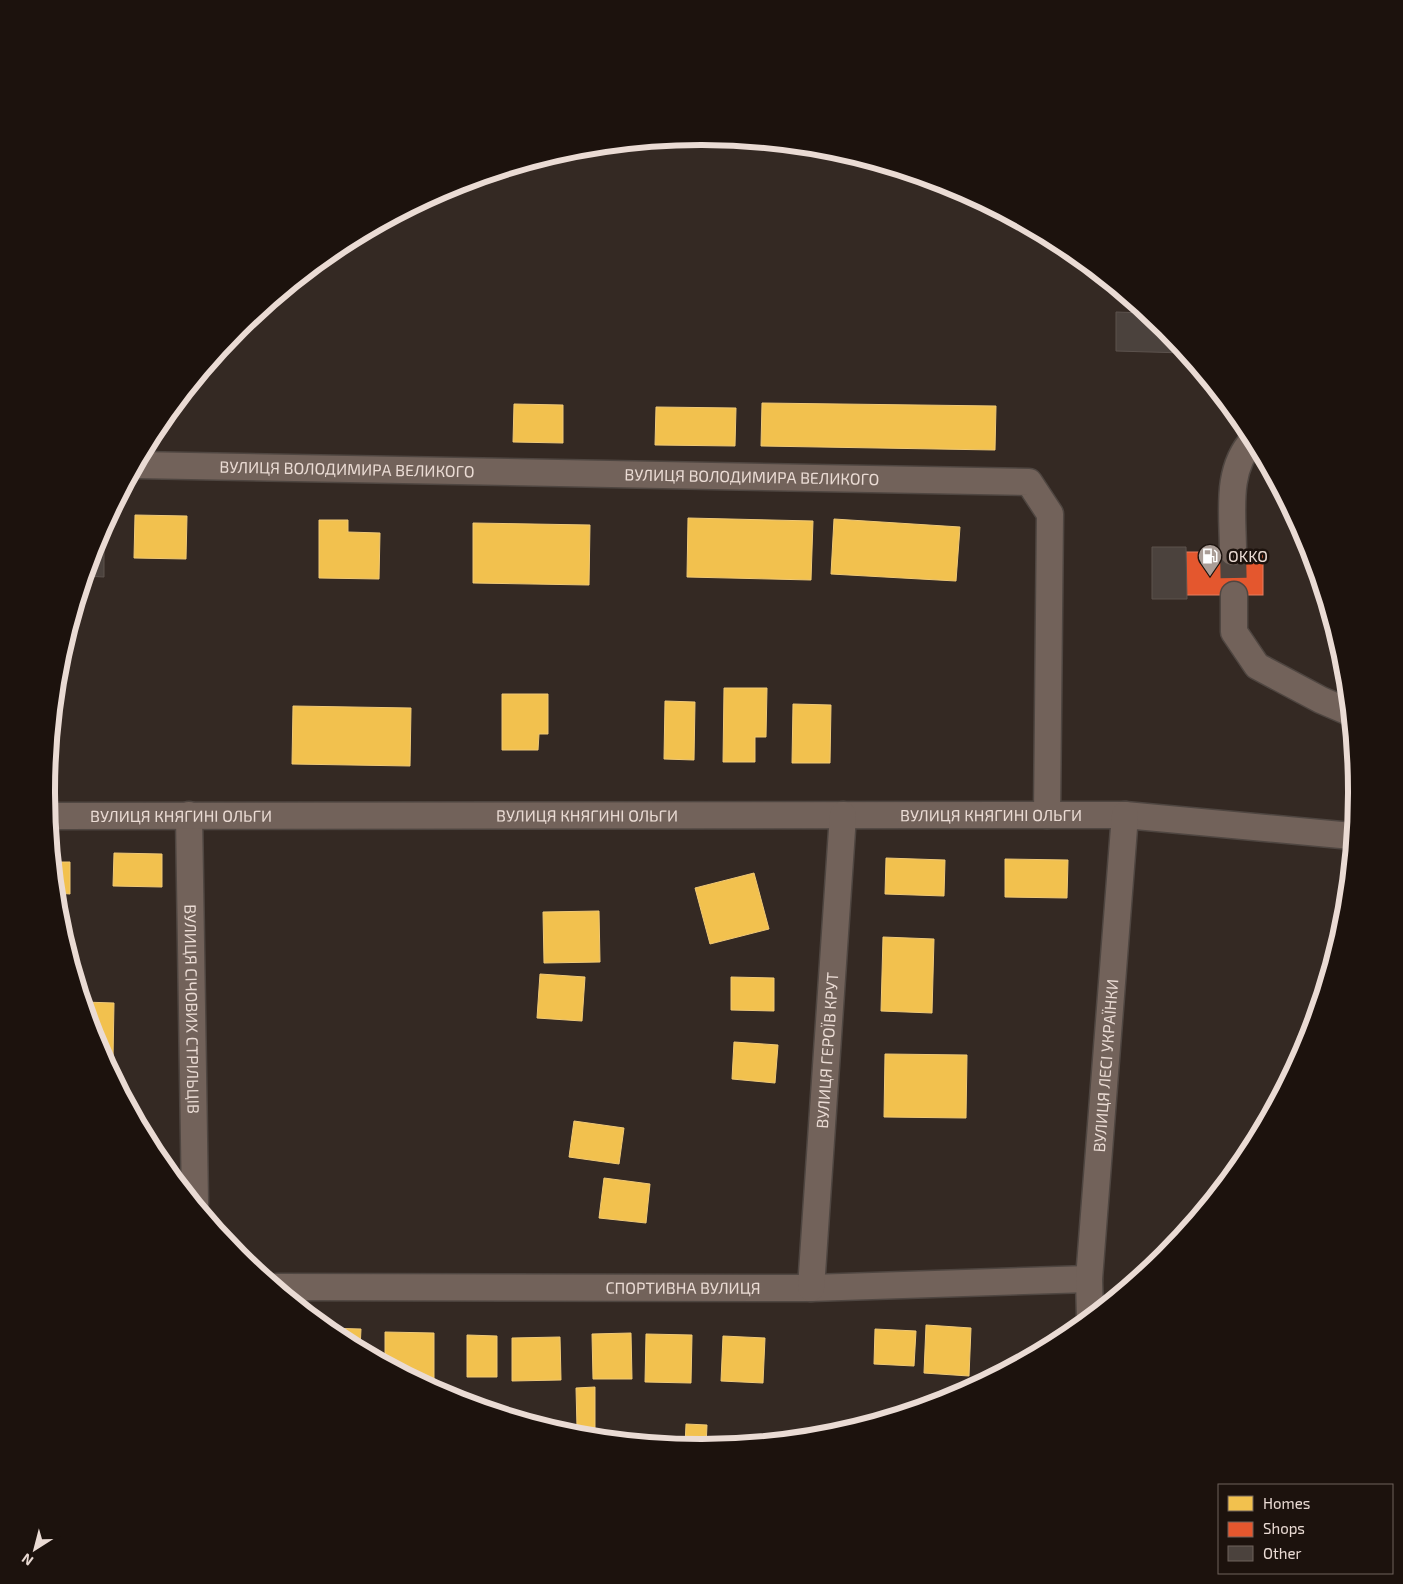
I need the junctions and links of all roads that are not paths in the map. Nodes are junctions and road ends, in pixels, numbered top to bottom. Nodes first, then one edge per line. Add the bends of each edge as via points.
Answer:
1 (1247, 446) edge
2 (144, 465) edge
3 (1233, 552) tunnel mouth
4 (1234, 595) tunnel mouth
5 (1342, 709) edge
6 (189, 815) junction
7 (843, 815) junction
8 (1046, 815) junction
9 (1125, 815) junction
10 (56, 816) edge
11 (1347, 836) edge
12 (195, 1193) edge
13 (1089, 1279) junction
14 (286, 1287) edge
15 (811, 1288) junction
16 (1090, 1309) edge

1 - 3 street via 1232,480
2 - 8 street, ВУЛИЦЯ ВОЛОДИМИРА ВЕЛИКОГО via 1029,482 1050,514
4 - 5 street via 1234,632 1258,666
6 - 7 street, ВУЛИЦЯ КНЯГИНІ ОЛЬГИ
6 - 10 street, ВУЛИЦЯ КНЯГИНІ ОЛЬГИ
6 - 12 street, ВУЛИЦЯ СІЧОВИХ СТРІЛЬЦІВ
7 - 8 street, ВУЛИЦЯ КНЯГИНІ ОЛЬГИ
7 - 15 street, ВУЛИЦЯ ГЕРОЇВ КРУТ
8 - 9 street, ВУЛИЦЯ КНЯГИНІ ОЛЬГИ
9 - 11 street, ВУЛИЦЯ КНЯГИНІ ОЛЬГИ
9 - 13 street, ВУЛИЦЯ ЛЕСІ УКРАЇНКИ
13 - 15 street, СПОРТИВНА ВУЛИЦЯ
13 - 16 street, ВУЛИЦЯ ЛЕСІ УКРАЇНКИ
14 - 15 street, СПОРТИВНА ВУЛИЦЯ

